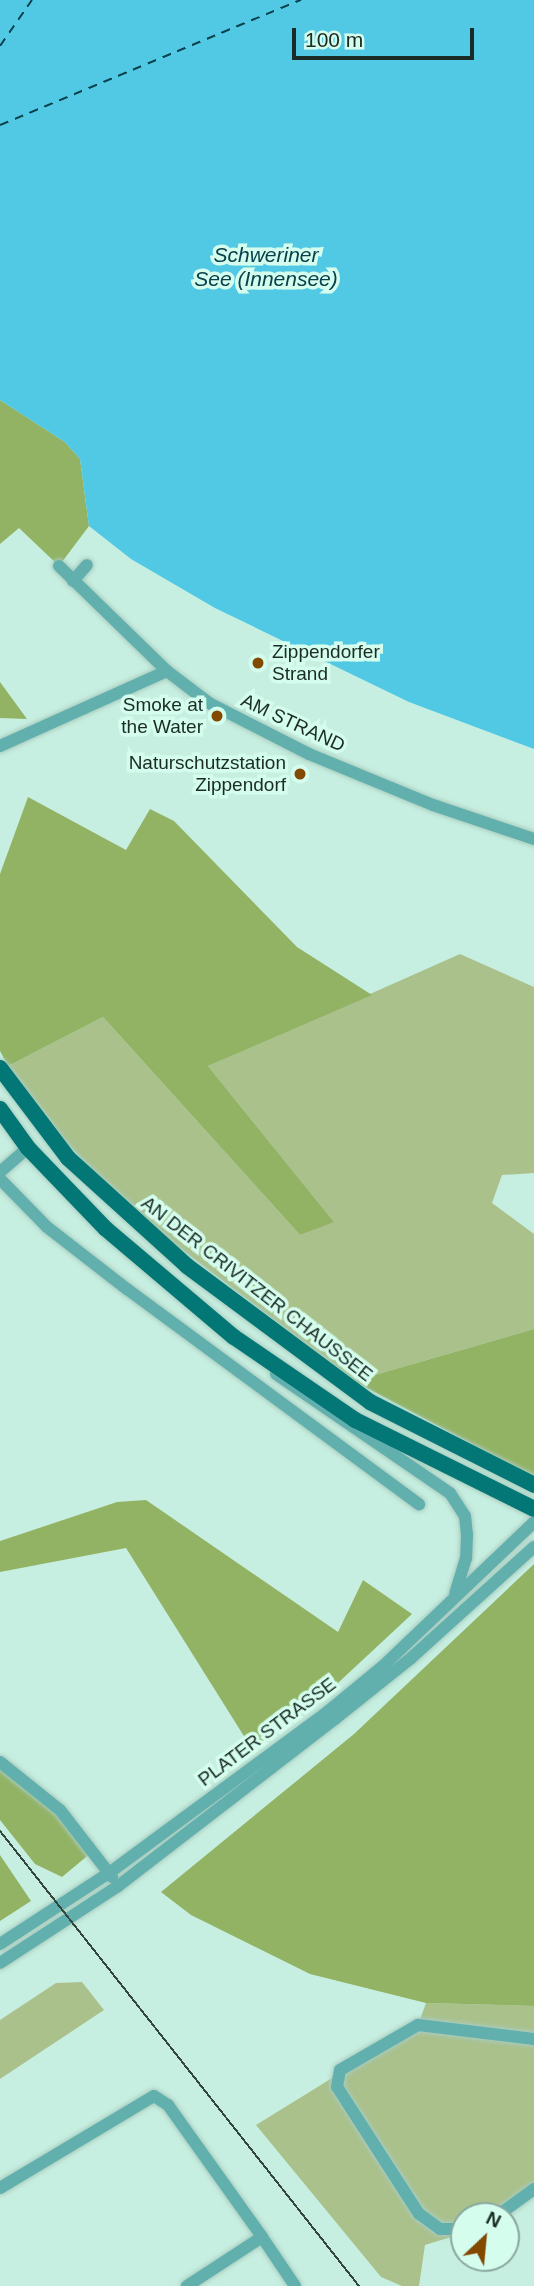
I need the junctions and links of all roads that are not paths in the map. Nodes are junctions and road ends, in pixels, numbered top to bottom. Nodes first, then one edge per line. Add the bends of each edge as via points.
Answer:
1 (87, 565) dead end
2 (59, 566) dead end
3 (73, 581) junction
4 (167, 671) junction
5 (0, 746) edge
6 (534, 839) edge
7 (0, 1068) edge
8 (0, 1109) edge
9 (28, 1147) junction
10 (0, 1172) edge
11 (0, 1179) edge
12 (234, 1337) junction
13 (534, 1485) edge
14 (419, 1504) dead end
15 (534, 1509) edge
16 (534, 1522) edge
17 (534, 1546) edge
18 (453, 1600) junction
19 (0, 1762) edge
20 (108, 1873) junction
21 (118, 1886) junction
22 (0, 1944) edge
23 (0, 1963) edge
24 (534, 2039) edge
25 (0, 2189) edge
26 (534, 2189) edge
27 (516, 2202) edge
28 (450, 2229) edge
29 (262, 2237) junction
30 (187, 2286) edge
31 (295, 2286) edge

1 - 3 street
2 - 3 street, AM STRAND
3 - 4 street, AM STRAND
4 - 5 street
4 - 6 street, AM STRAND via 209,703 309,754 433,805
7 - 13 main road, AN DER CRIVITZER CHAUSSEE via 68,1158 187,1266 370,1402
8 - 9 main road
9 - 10 street
9 - 12 main road via 134,1256
11 - 14 street via 47,1227 117,1282
12 - 15 main road via 355,1420
12 - 18 street via 291,1385 450,1493 465,1517 467,1534 466,1558
16 - 18 street, PLATER STRASSE
17 - 21 street, PLATER STRASSE via 410,1659
18 - 20 street, PLATER STRASSE via 327,1712
19 - 20 street via 60,1810
20 - 21 street
20 - 22 street, PLATER STRASSE
21 - 23 street, PLATER STRASSE
24 - 28 street via 418,2025 340,2070 337,2087 419,2214 440,2229
25 - 29 street via 154,2096 168,2105
26 - 27 street
29 - 30 street
29 - 31 street

